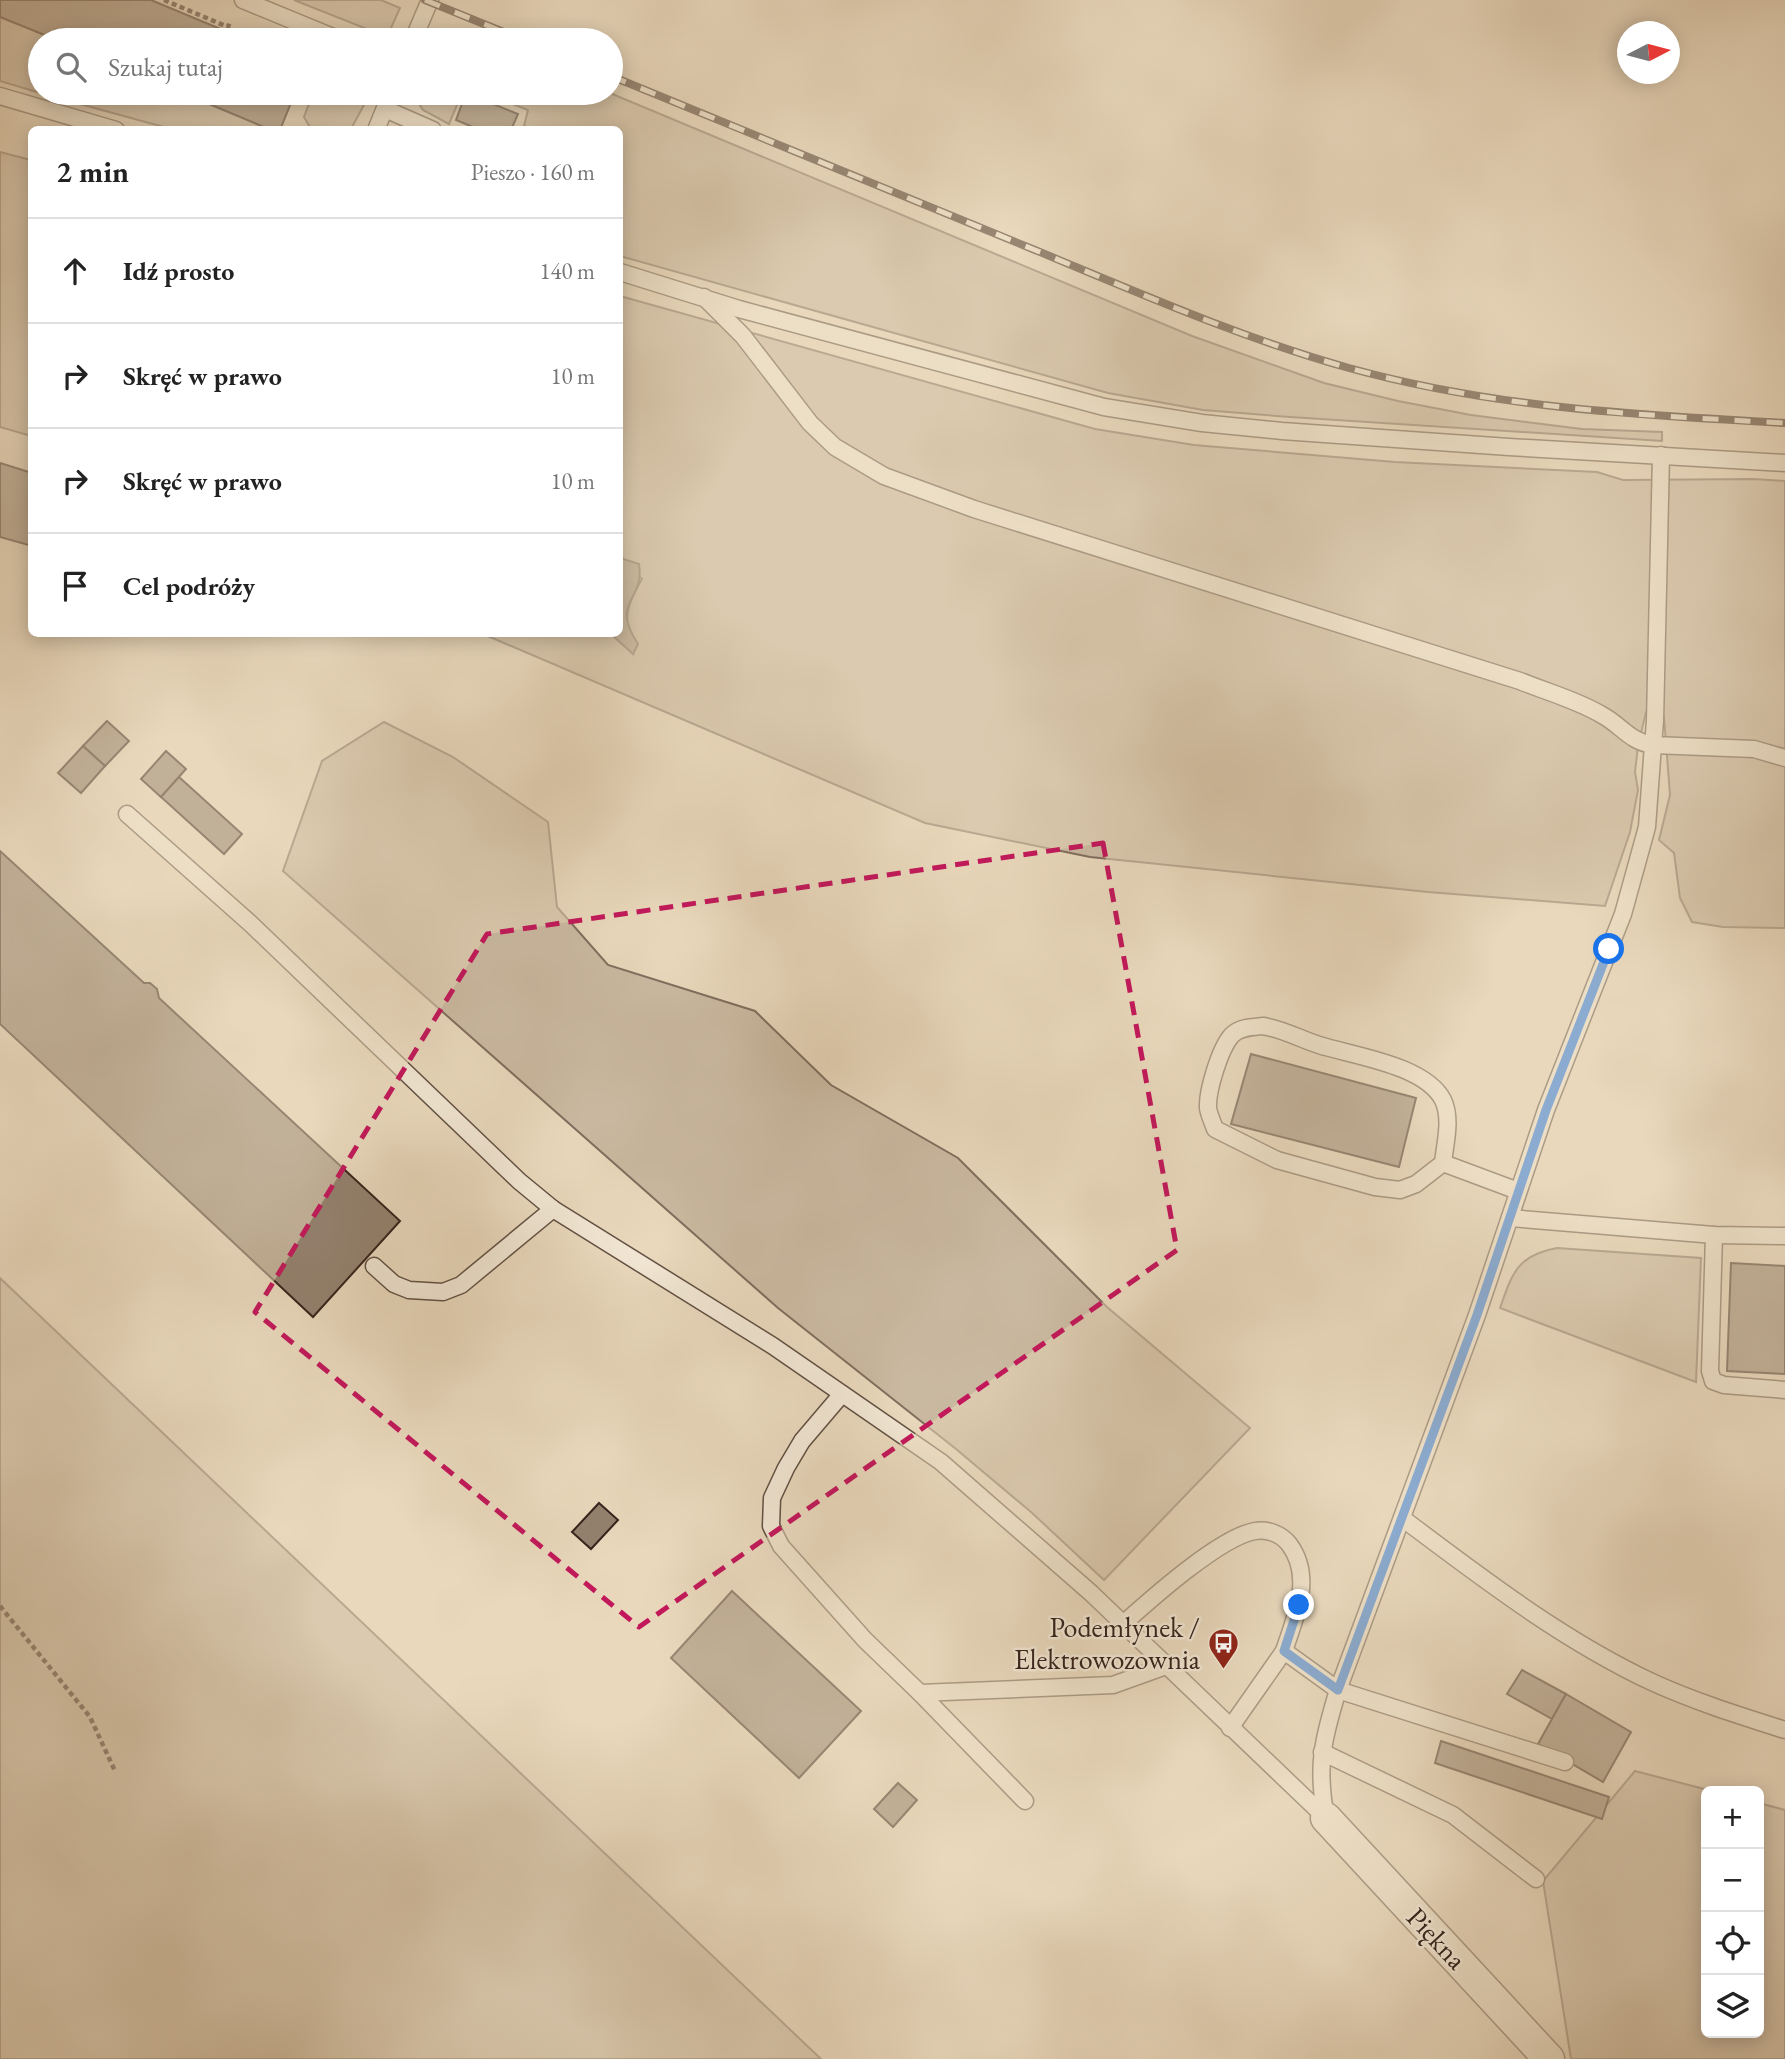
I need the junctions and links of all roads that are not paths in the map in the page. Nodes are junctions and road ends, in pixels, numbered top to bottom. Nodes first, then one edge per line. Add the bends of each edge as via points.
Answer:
1 (243, 0) edge
2 (430, 0) edge
3 (311, 28) edge
4 (418, 28) edge
5 (0, 96) edge
6 (28, 104) edge
7 (31, 105) edge
8 (385, 105) edge
9 (384, 108) junction
10 (102, 126) edge
11 (377, 126) edge
12 (424, 126) edge
13 (623, 273) edge
14 (704, 297) junction
15 (1661, 456) junction
16 (1785, 463) edge
17 (1653, 745) junction
18 (1785, 758) edge
19 (127, 814) dead end
20 (1443, 1163) junction
21 (1518, 1191) junction
22 (553, 1209) junction
23 (1510, 1217) junction
24 (1714, 1236) junction
25 (1785, 1236) edge
26 (374, 1266) dead end
27 (1785, 1390) edge
28 (842, 1394) junction
29 (1402, 1518) junction
30 (1123, 1624) junction
31 (1284, 1651) junction
32 (1166, 1665) junction
33 (1338, 1690) junction
34 (920, 1693) junction
35 (1230, 1728) junction
36 (1785, 1730) edge
37 (1322, 1752) junction
38 (1565, 1762) dead end
39 (1025, 1801) dead end
40 (1326, 1818) junction
41 (1536, 1879) dead end
42 (1549, 2059) edge

1 - 3 lane
2 - 4 lane
5 - 6 lane
7 - 10 lane
8 - 9 lane
9 - 11 lane
9 - 12 lane
13 - 14 lane
14 - 15 lane via 1104,407 1282,431
14 - 17 lane via 743,336 810,423 835,447 884,476 974,509 1520,681 1585,706 1631,739
15 - 16 lane
15 - 17 lane
17 - 18 lane via 1754,749
17 - 21 lane via 1647,827 1633,884
19 - 22 lane via 252,925
20 - 20 lane via 1400,1190 1375,1187 1277,1160 1215,1129 1208,1111 1209,1091 1224,1048 1233,1034 1263,1026 1395,1065 1434,1087 1444,1102 1448,1119
20 - 21 lane
21 - 23 lane
22 - 26 lane via 461,1285 443,1292 394,1284
22 - 28 lane
23 - 24 lane
23 - 29 lane
24 - 25 lane
24 - 27 lane via 1713,1381
28 - 30 lane via 941,1462
28 - 34 lane via 802,1441 786,1468 772,1498 771,1526 790,1557
29 - 33 lane
29 - 36 lane via 1527,1610 1594,1651 1654,1683
30 - 31 lane via 1170,1583 1222,1547 1253,1531 1266,1531 1283,1537 1291,1547 1301,1575 1302,1593
30 - 32 lane
31 - 33 lane
31 - 35 lane
32 - 34 lane via 1113,1685
32 - 35 lane
33 - 37 lane
33 - 38 lane
34 - 39 lane
35 - 40 lane
37 - 40 lane via 1320,1787
37 - 41 lane via 1453,1815
40 - 42 street, Piękna

